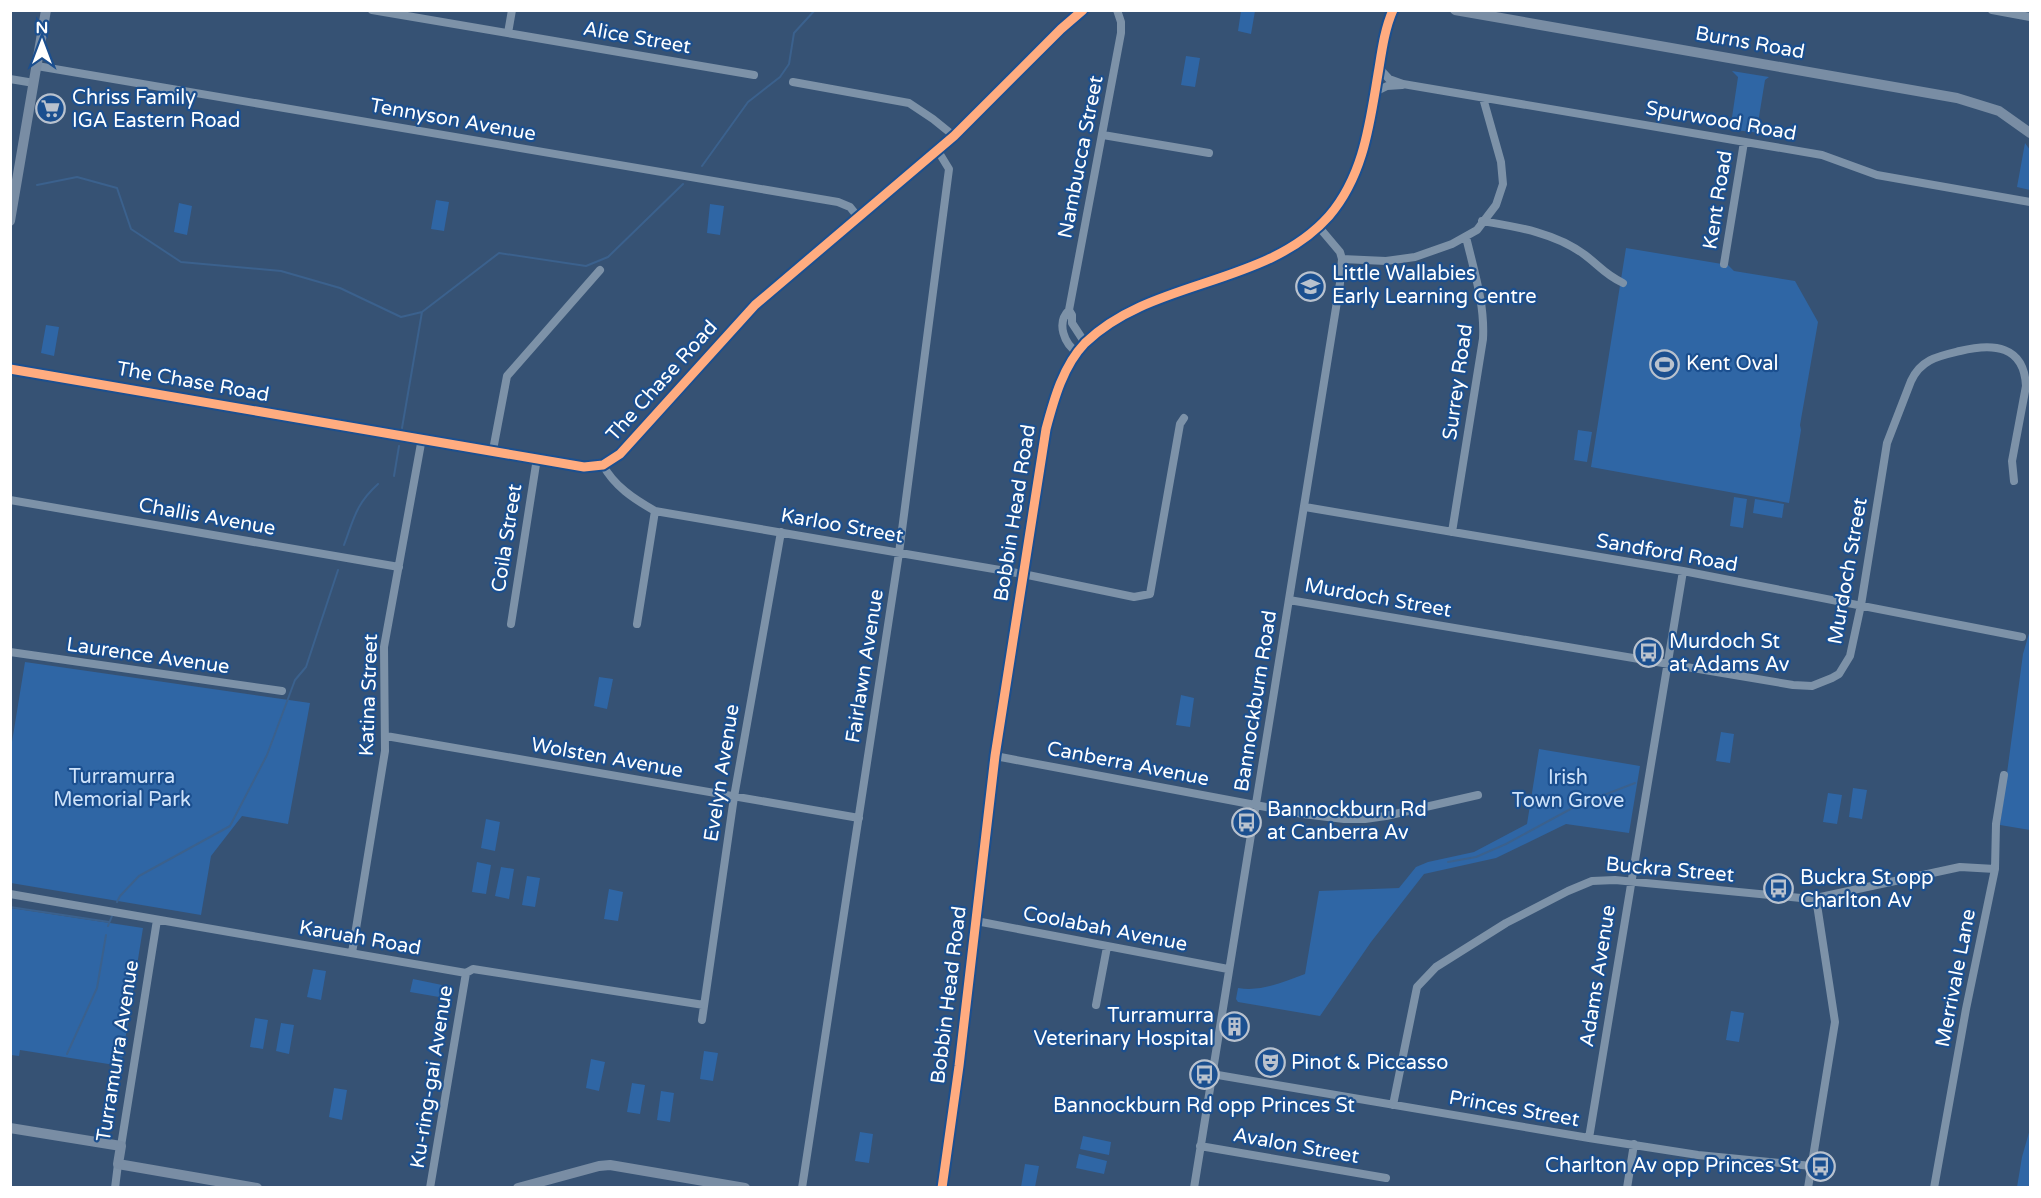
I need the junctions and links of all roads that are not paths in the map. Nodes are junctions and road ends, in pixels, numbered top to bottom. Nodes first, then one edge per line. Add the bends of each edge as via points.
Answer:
1 (46, 10) edge
2 (372, 10) edge
3 (512, 10) edge
4 (1083, 10) edge
5 (1117, 10) edge
6 (1393, 10) edge
7 (1455, 10) edge
8 (1992, 10) edge
9 (2031, 17) edge
10 (508, 33) junction
11 (37, 66) junction
12 (1379, 69) junction
13 (754, 75) dead end
14 (10, 79) edge
15 (793, 82) dead end
16 (34, 83) junction
17 (1403, 84) junction
18 (1375, 92) junction
19 (1483, 98) junction
20 (2030, 132) edge
21 (1103, 135) junction
22 (954, 136) junction
23 (1744, 142) junction
24 (938, 151) junction
25 (1209, 153) dead end
26 (14, 179) edge
27 (2031, 202) edge
28 (858, 217) junction
29 (10, 221) edge
30 (1482, 221) junction
31 (1318, 226) junction
32 (1466, 237) junction
33 (1342, 259) junction
34 (1724, 264) dead end
35 (600, 270) dead end
36 (1623, 283) dead end
37 (1069, 310) junction
38 (1085, 344) junction
39 (1078, 353) junction
40 (10, 369) edge
41 (1184, 418) dead end
42 (422, 438) junction
43 (493, 450) junction
44 (537, 458) junction
45 (603, 465) junction
46 (2014, 481) dead end
47 (10, 500) edge
48 (1305, 507) junction
49 (655, 511) junction
50 (1452, 531) junction
51 (781, 532) junction
52 (899, 553) junction
53 (399, 567) junction
54 (1683, 572) junction
55 (1023, 574) junction
56 (1289, 600) junction
57 (1861, 605) junction
58 (511, 624) dead end
59 (638, 624) dead end
60 (2022, 637) dead end
61 (10, 652) edge
62 (1667, 663) junction
63 (282, 691) dead end
64 (386, 736) junction
65 (995, 756) junction
66 (2004, 775) dead end
67 (1478, 795) dead end
68 (734, 797) junction
69 (1256, 805) junction
70 (859, 818) junction
71 (1995, 869) junction
72 (1630, 880) junction
73 (10, 894) edge
74 (1816, 898) junction
75 (158, 920) junction
76 (976, 921) junction
77 (1107, 947) junction
78 (352, 953) junction
79 (1228, 969) junction
80 (466, 973) junction
81 (704, 1005) junction
82 (1096, 1005) dead end
83 (702, 1020) dead end
84 (1212, 1074) junction
85 (1393, 1105) junction
86 (10, 1128) edge
87 (1588, 1138) junction
88 (1634, 1144) junction
89 (121, 1146) junction
90 (1200, 1146) junction
91 (118, 1164) junction
92 (1812, 1166) junction
93 (1386, 1179) dead end
94 (114, 1188) edge
95 (257, 1188) edge
96 (430, 1188) edge
97 (518, 1188) edge
98 (745, 1188) edge
99 (802, 1188) edge
100 (942, 1188) edge
101 (1194, 1188) edge
102 (1627, 1188) edge
103 (1808, 1188) edge
104 (1934, 1188) edge

1 - 11 main road
2 - 10 street, Alice Street
3 - 10 street
4 - 22 main road, The Chase Road
5 - 21 street, Nambucca Street via 1121,33
6 - 12 main road, Bobbin Head Road
7 - 20 main road, Burns Road via 1964,100 1999,111
8 - 9 street
10 - 13 street, Alice Street
11 - 16 main road
11 - 28 street, Tennyson Avenue via 838,202 850,207
12 - 17 street, Spurwood Road via 1389,79
12 - 18 main road, Bobbin Head Road
14 - 16 street
15 - 22 street via 909,103
16 - 26 main road
17 - 18 street, Spurwood Road
17 - 19 street, Spurwood Road
18 - 31 main road, Bobbin Head Road via 1357,170 1339,202
19 - 23 street, Spurwood Road
19 - 30 street via 1501,162 1503,184 1496,205
21 - 25 street
21 - 37 street, Nambucca Street
22 - 24 main road, The Chase Road
23 - 27 street, Spurwood Road via 1822,155 1877,175
23 - 34 street, Kent Road
24 - 28 main road, The Chase Road
24 - 52 street, Fairlawn Avenue via 949,169
26 - 29 main road
28 - 45 main road, The Chase Road via 755,305 620,454
30 - 32 street
30 - 36 street via 1563,241 1586,255 1607,276
31 - 33 street
31 - 38 main road, Bobbin Head Road via 1272,258 1128,314
32 - 33 street via 1415,256 1386,261
32 - 50 street, Surrey Road via 1484,321
33 - 48 street, Bannockburn Road
35 - 43 street via 507,376
37 - 38 street
37 - 39 street, Nambucca Street via 1063,321 1065,339 1068,347
38 - 39 main road, Bobbin Head Road
39 - 55 main road, Bobbin Head Road via 1062,380 1046,429
40 - 42 main road, The Chase Road
41 - 55 street, Karloo Street via 1150,594 1134,597
42 - 43 main road, The Chase Road
42 - 53 street, Katina Street
43 - 44 main road, The Chase Road
44 - 45 main road, The Chase Road
44 - 58 street, Coila Street
45 - 49 street via 611,479
46 - 57 street, Murdoch Street via 2012,461 2026,386 2019,363 2004,349 1987,345 1923,363 1911,381 1887,443
47 - 53 street, Challis Avenue
48 - 50 street, Sandford Road
48 - 56 street, Bannockburn Road
49 - 51 street, Karloo Street
49 - 59 street
50 - 54 street, Sandford Road
51 - 52 street, Karloo Street
51 - 68 street, Evelyn Avenue
52 - 55 street, Karloo Street
52 - 70 street, Fairlawn Avenue
53 - 64 street, Katina Street via 384,647
54 - 57 street, Sandford Road
54 - 62 street, Adams Avenue
55 - 65 main road, Bobbin Head Road
56 - 62 street, Murdoch Street
56 - 69 street, Bannockburn Road
57 - 60 street, Sandford Road
57 - 62 street, Murdoch Street via 1850,656 1839,674 1819,685 1793,685
61 - 63 street, Laurence Avenue
62 - 72 street, Adams Avenue
64 - 68 street, Wolsten Avenue
64 - 78 street, Katina Street
65 - 69 street, Canberra Avenue
65 - 76 main road, Bobbin Head Road
66 - 71 street, Merrivale Lane via 1996,824
67 - 69 street, Canberra Avenue via 1365,819
68 - 70 street, Wolsten Avenue
68 - 81 street, Evelyn Avenue
69 - 79 street, Bannockburn Road
70 - 99 street, Fairlawn Avenue
71 - 74 street, Buckra Street via 1960,867
71 - 104 street, Merrivale Lane
72 - 74 street, Buckra Street
72 - 85 street, Buckra Street via 1592,881 1568,891 1506,923 1436,967 1417,987
72 - 87 street, Adams Avenue
73 - 75 street, Karuah Road
74 - 92 street via 1835,1022
75 - 78 street, Karuah Road
75 - 89 street, Turramurra Avenue
76 - 77 street, Coolabah Avenue
76 - 100 main road, Bobbin Head Road
77 - 79 street, Coolabah Avenue
77 - 82 street
78 - 80 street, Karuah Road
79 - 84 street, Bannockburn Road
80 - 81 street, Karuah Road via 473,969
80 - 96 street, Ku-ring-gai Avenue
81 - 83 street, Evelyn Avenue
84 - 85 street, Princes Street
84 - 90 street, Bannockburn Road
85 - 87 street, Princes Street
86 - 89 main road
87 - 88 street, Princes Street
88 - 92 street, Princes Street via 1698,1155
88 - 102 street
89 - 91 main road, Turramurra Avenue
90 - 93 street, Avalon Street
90 - 101 street, Bannockburn Road
91 - 94 street, Turramurra Avenue
91 - 95 main road
92 - 103 street
97 - 98 main road via 610,1165

